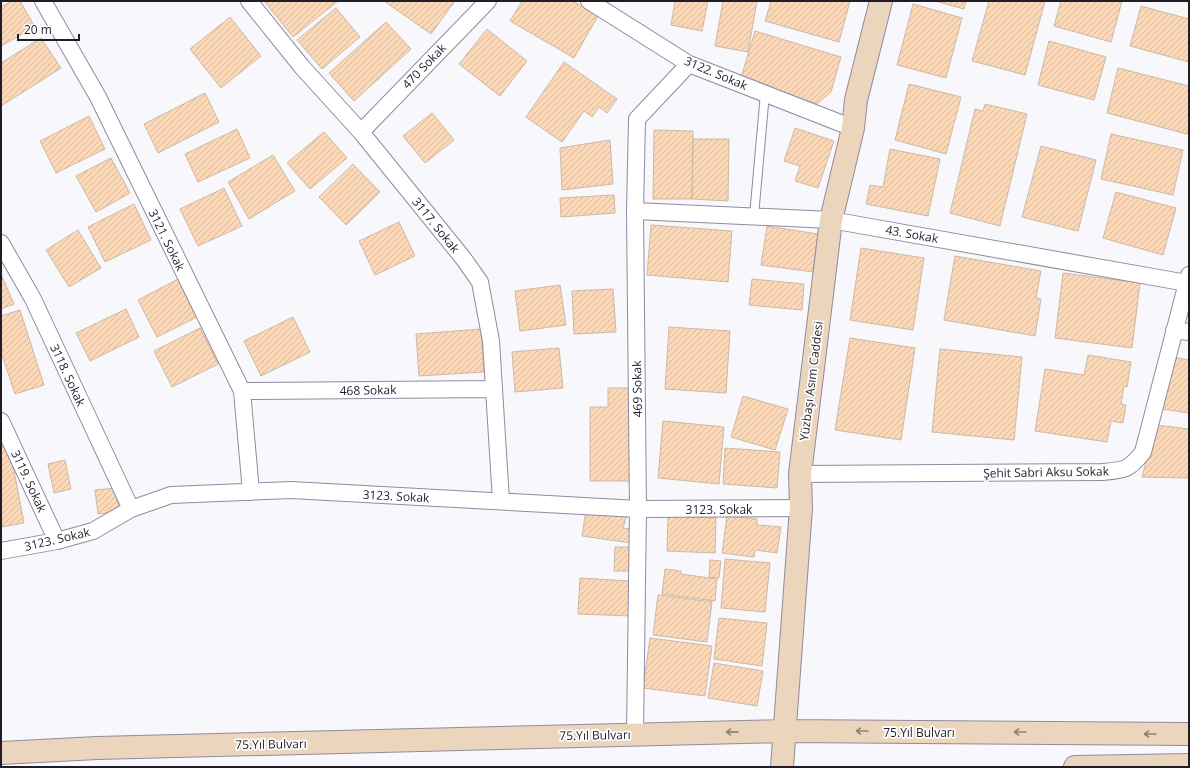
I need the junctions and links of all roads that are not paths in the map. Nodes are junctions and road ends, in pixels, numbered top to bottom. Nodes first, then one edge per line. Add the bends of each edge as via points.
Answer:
1 (43, 1) edge
2 (249, 1) edge
3 (488, 1) edge
4 (589, 1) edge
5 (881, 1) edge
6 (689, 64) junction
7 (765, 93) junction
8 (853, 128) junction
9 (361, 132) junction
10 (635, 211) junction
11 (754, 216) junction
12 (831, 220) junction
13 (1, 243) edge
14 (1188, 279) edge
15 (1182, 331) edge
16 (494, 389) junction
17 (242, 391) junction
18 (1, 422) edge
19 (800, 474) junction
20 (251, 492) junction
21 (501, 501) junction
22 (801, 508) junction
23 (131, 509) junction
24 (638, 509) junction
25 (57, 541) junction
26 (1, 551) edge
27 (786, 731) junction
28 (634, 734) junction
29 (1189, 734) edge
30 (1, 753) edge
31 (1189, 765) edge
32 (782, 767) edge
33 (1075, 767) edge

1 - 17 street, 3121. Sokak via 98,97
2 - 9 street, 3117. Sokak via 302,67
3 - 9 street, 470 Sokak
4 - 6 street, 3122. Sokak
5 - 8 main road, Yüzbaşı Asım Caddesi via 856,100
6 - 7 street, 3122. Sokak
6 - 10 street, 469 Sokak via 637,119
7 - 8 street, 3122. Sokak
7 - 11 lane
8 - 12 main road, Yüzbaşı Asım Caddesi
9 - 16 street, 3117. Sokak via 480,282 491,341
10 - 11 street, 43. Sokak
10 - 24 street, 469 Sokak
11 - 12 street, 43. Sokak
12 - 14 street, 43. Sokak
12 - 19 main road, Yüzbaşı Asım Caddesi
13 - 23 street, 3118. Sokak via 33,299
14 - 15 street, 43. Sokak
15 - 19 street, Şehit Sabri Aksu Sokak via 1143,452 1134,464 1125,470
16 - 17 street, 468 Sokak
16 - 21 street, 3117. Sokak
17 - 20 street, 3121. Sokak
18 - 25 street, 3119. Sokak
19 - 22 main road, Yüzbaşı Asım Caddesi
20 - 21 street, 3123. Sokak via 291,490
20 - 23 street, 3123. Sokak via 171,495
21 - 24 street, 3123. Sokak
22 - 24 street, 3123. Sokak
22 - 27 main road, Yüzbaşı Asım Caddesi
23 - 25 street, 3123. Sokak via 93,532
24 - 28 street, 469 Sokak
25 - 26 street, 3123. Sokak
27 -> 28 main road, 75.Yıl Bulvarı
29 -> 27 main road, 75.Yıl Bulvarı
27 - 32 main road, Yüzbaşı Asım Caddesi
28 - 30 main road, 75.Yıl Bulvarı
31 - 33 main road

